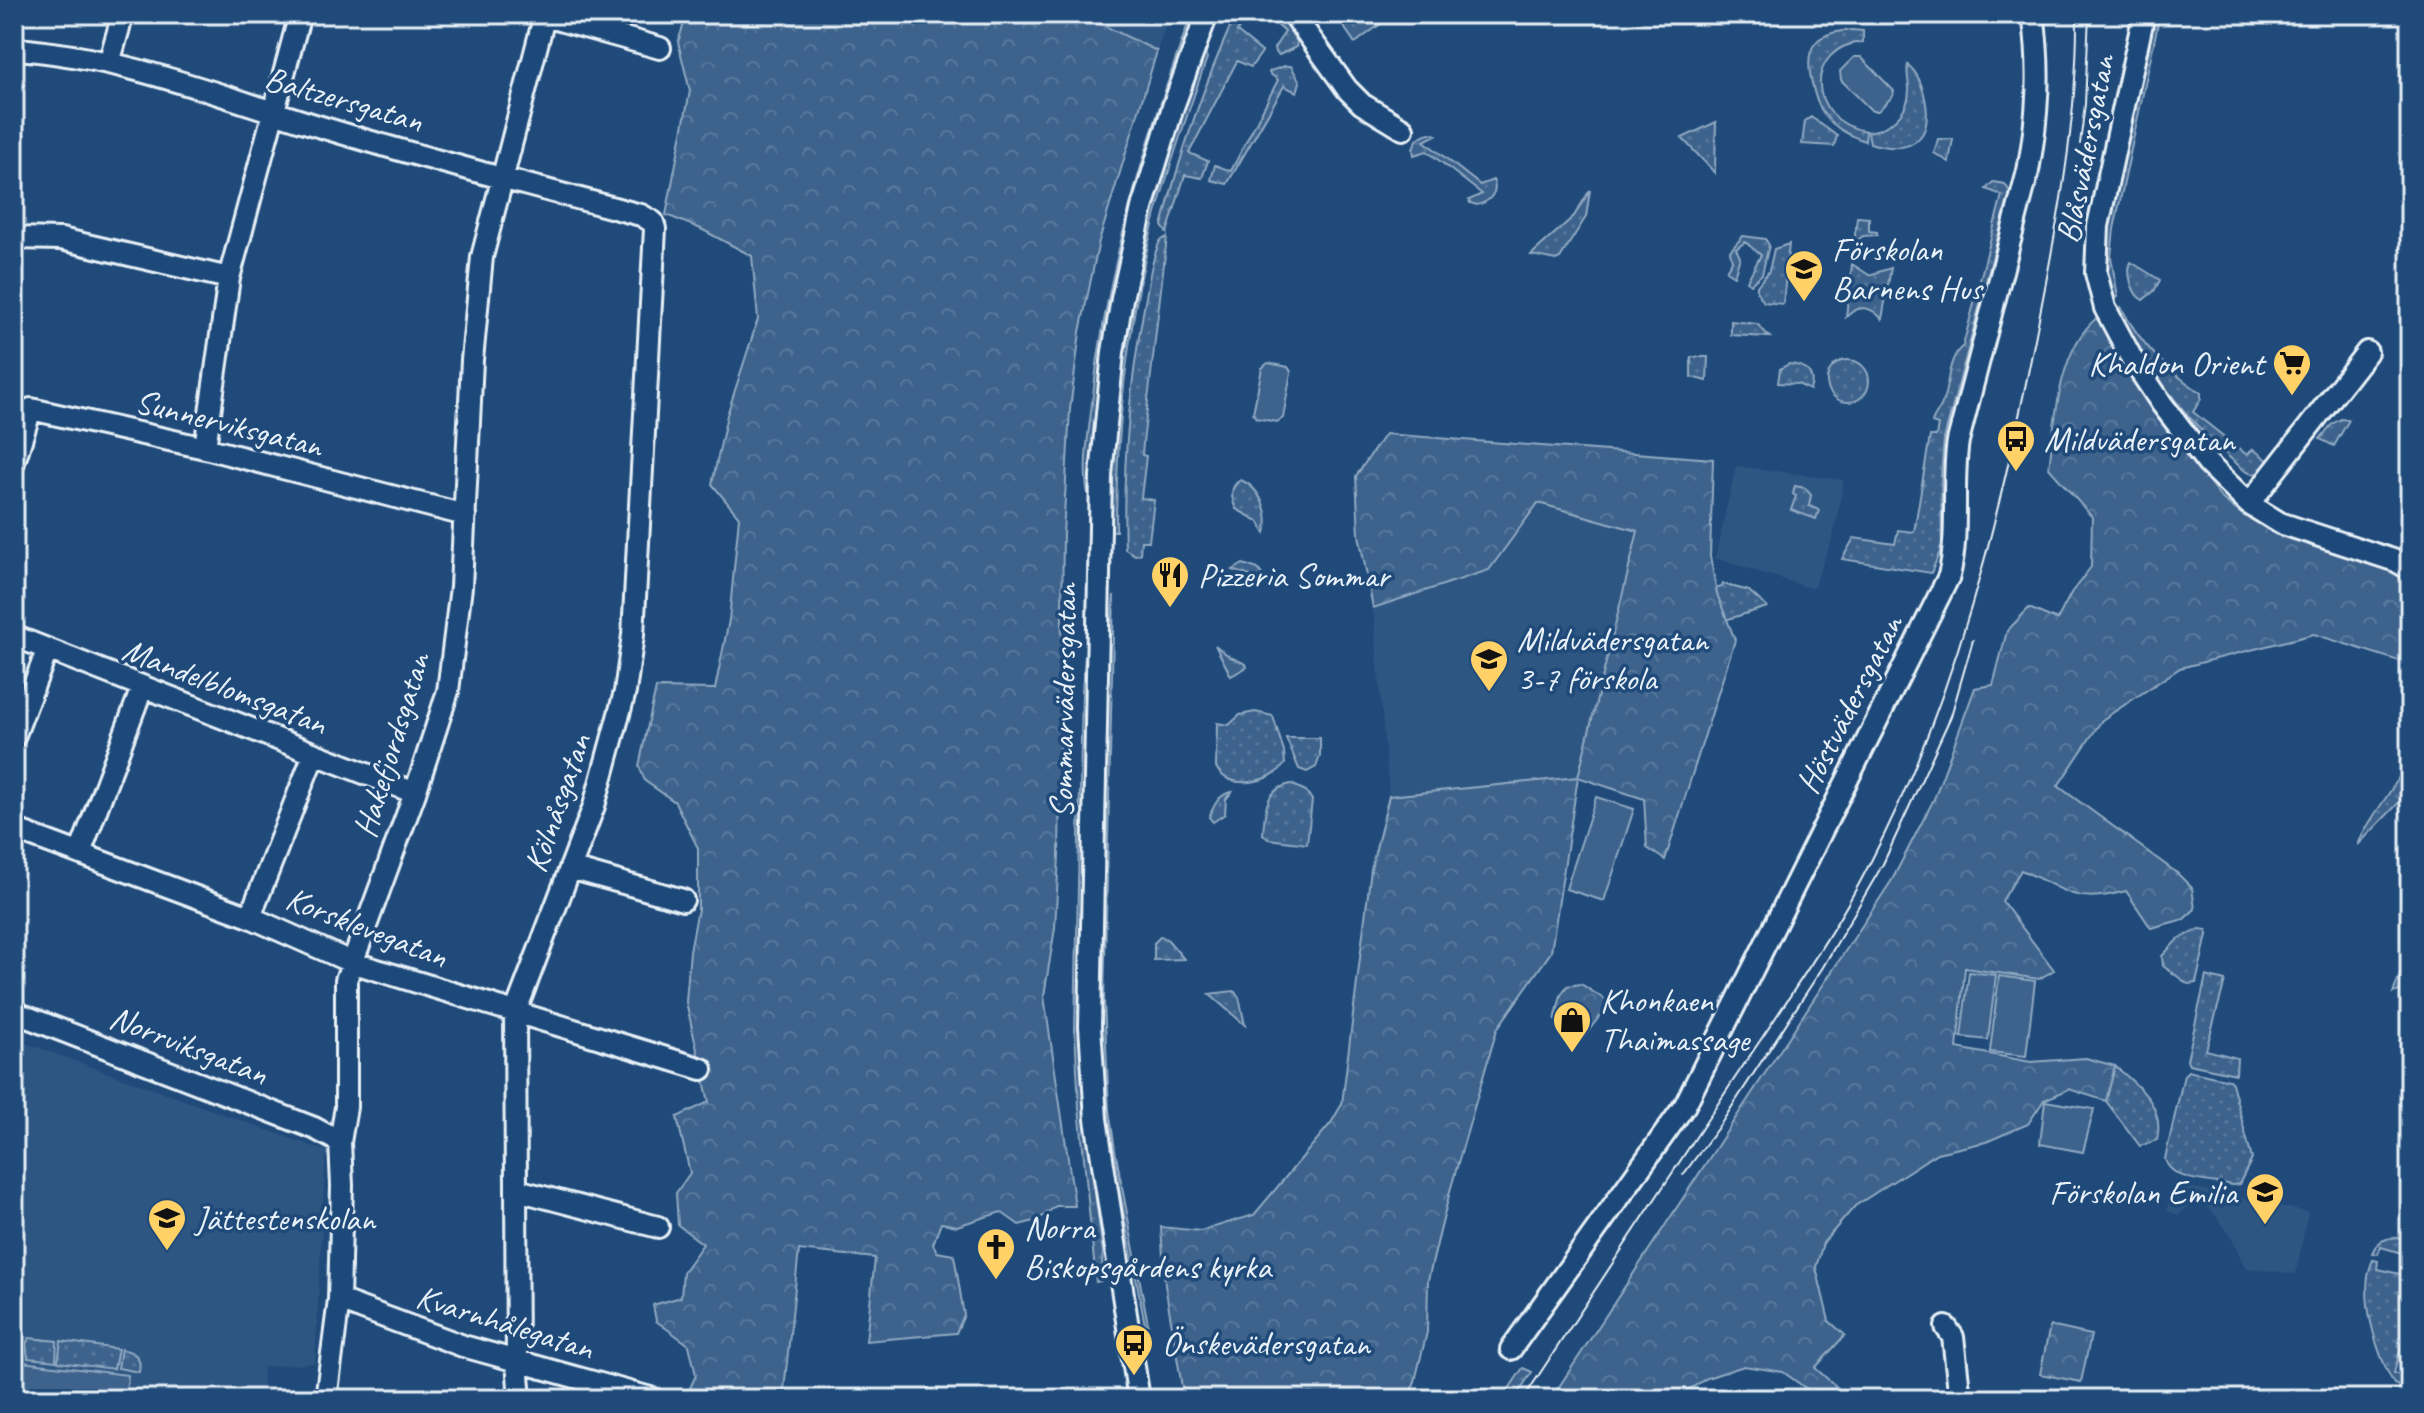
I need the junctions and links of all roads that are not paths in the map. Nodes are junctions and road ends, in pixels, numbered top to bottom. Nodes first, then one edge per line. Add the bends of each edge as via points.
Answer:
1 (123, 14) edge
2 (300, 14) edge
3 (1207, 14) edge
4 (1293, 14) edge
5 (2033, 14) edge
6 (2144, 14) edge
7 (545, 15) edge
8 (660, 48) dead end
9 (14, 49) edge
10 (109, 63) junction
11 (273, 111) junction
12 (1403, 129) dead end
13 (504, 178) junction
14 (653, 222) joint
15 (14, 238) edge
16 (229, 278) junction
17 (2367, 352) dead end
18 (205, 448) junction
19 (14, 462) edge
20 (2249, 504) junction
21 (465, 515) junction
22 (2410, 569) edge
23 (14, 636) edge
24 (47, 651) junction
25 (142, 688) junction
26 (14, 737) edge
27 (314, 754) junction
28 (415, 793) junction
29 (14, 829) edge
30 (80, 853) junction
31 (570, 868) junction
32 (683, 900) dead end
33 (250, 917) junction
34 (351, 962) junction
35 (14, 1012) edge
36 (515, 1013) junction
37 (702, 1069) dead end
38 (340, 1142) junction
39 (517, 1190) junction
40 (658, 1227) dead end
41 (339, 1300) junction
42 (1946, 1327) dead end
43 (1511, 1349) dead end
44 (517, 1363) junction
45 (1133, 1398) edge
46 (326, 1399) edge
47 (520, 1399) edge
48 (654, 1399) edge
49 (1960, 1399) edge

1 - 10 street
2 - 11 street
3 - 45 street, Sommarvädersgatan via 1142,208 1113,352 1100,491 1090,1026 1096,1119
4 - 12 street via 1347,89
5 - 43 street, Höstvädersgatan via 2039,75 2036,131 1958,441 1955,553 1949,576 1685,1105
6 - 20 street, Blåsvädersgatan via 2098,226 2098,287 2132,359 2162,404 2208,464
7 - 8 street
7 - 13 street, Hakefjordsgatan
9 - 10 street, Baltzersgatan
10 - 11 street, Baltzersgatan
11 - 13 street, Baltzersgatan
11 - 16 street
13 - 14 street, Baltzersgatan
13 - 21 street, Hakefjordsgatan via 478,288
14 - 31 street, Kölnåsgatan via 629,670 604,774
15 - 16 street via 61,239
16 - 18 street
17 - 20 street
18 - 19 street, Sunnerviksgatan via 31,409
18 - 21 street, Sunnerviksgatan
20 - 22 street, Blåsvädersgatan via 2280,523
21 - 28 street, Hakefjordsgatan via 448,691
23 - 24 street, Mandelblomsgatan
24 - 25 street, Mandelblomsgatan
24 - 26 street
25 - 27 street, Mandelblomsgatan
25 - 30 street
27 - 28 street, Mandelblomsgatan
27 - 33 street
28 - 34 street, Hakefjordsgatan
29 - 30 street, Korsklevegatan
30 - 33 street, Korsklevegatan
31 - 32 street
31 - 36 street, Kölnåsgatan
33 - 34 street, Korsklevegatan
34 - 36 street, Korsklevegatan
34 - 38 street, Hakefjordsgatan
35 - 38 street, Norrviksgatan
36 - 37 street, Korsklevegatan
36 - 39 street, Kölnåsgatan
38 - 41 street, Hakefjordsgatan
39 - 40 street
39 - 44 street, Kölnåsgatan
41 - 44 street, Kvarnhålegatan
41 - 46 street, Hakefjordsgatan
42 - 49 street via 1953,1337
44 - 47 street, Kölnåsgatan
44 - 48 street, Kvarnhålegatan

